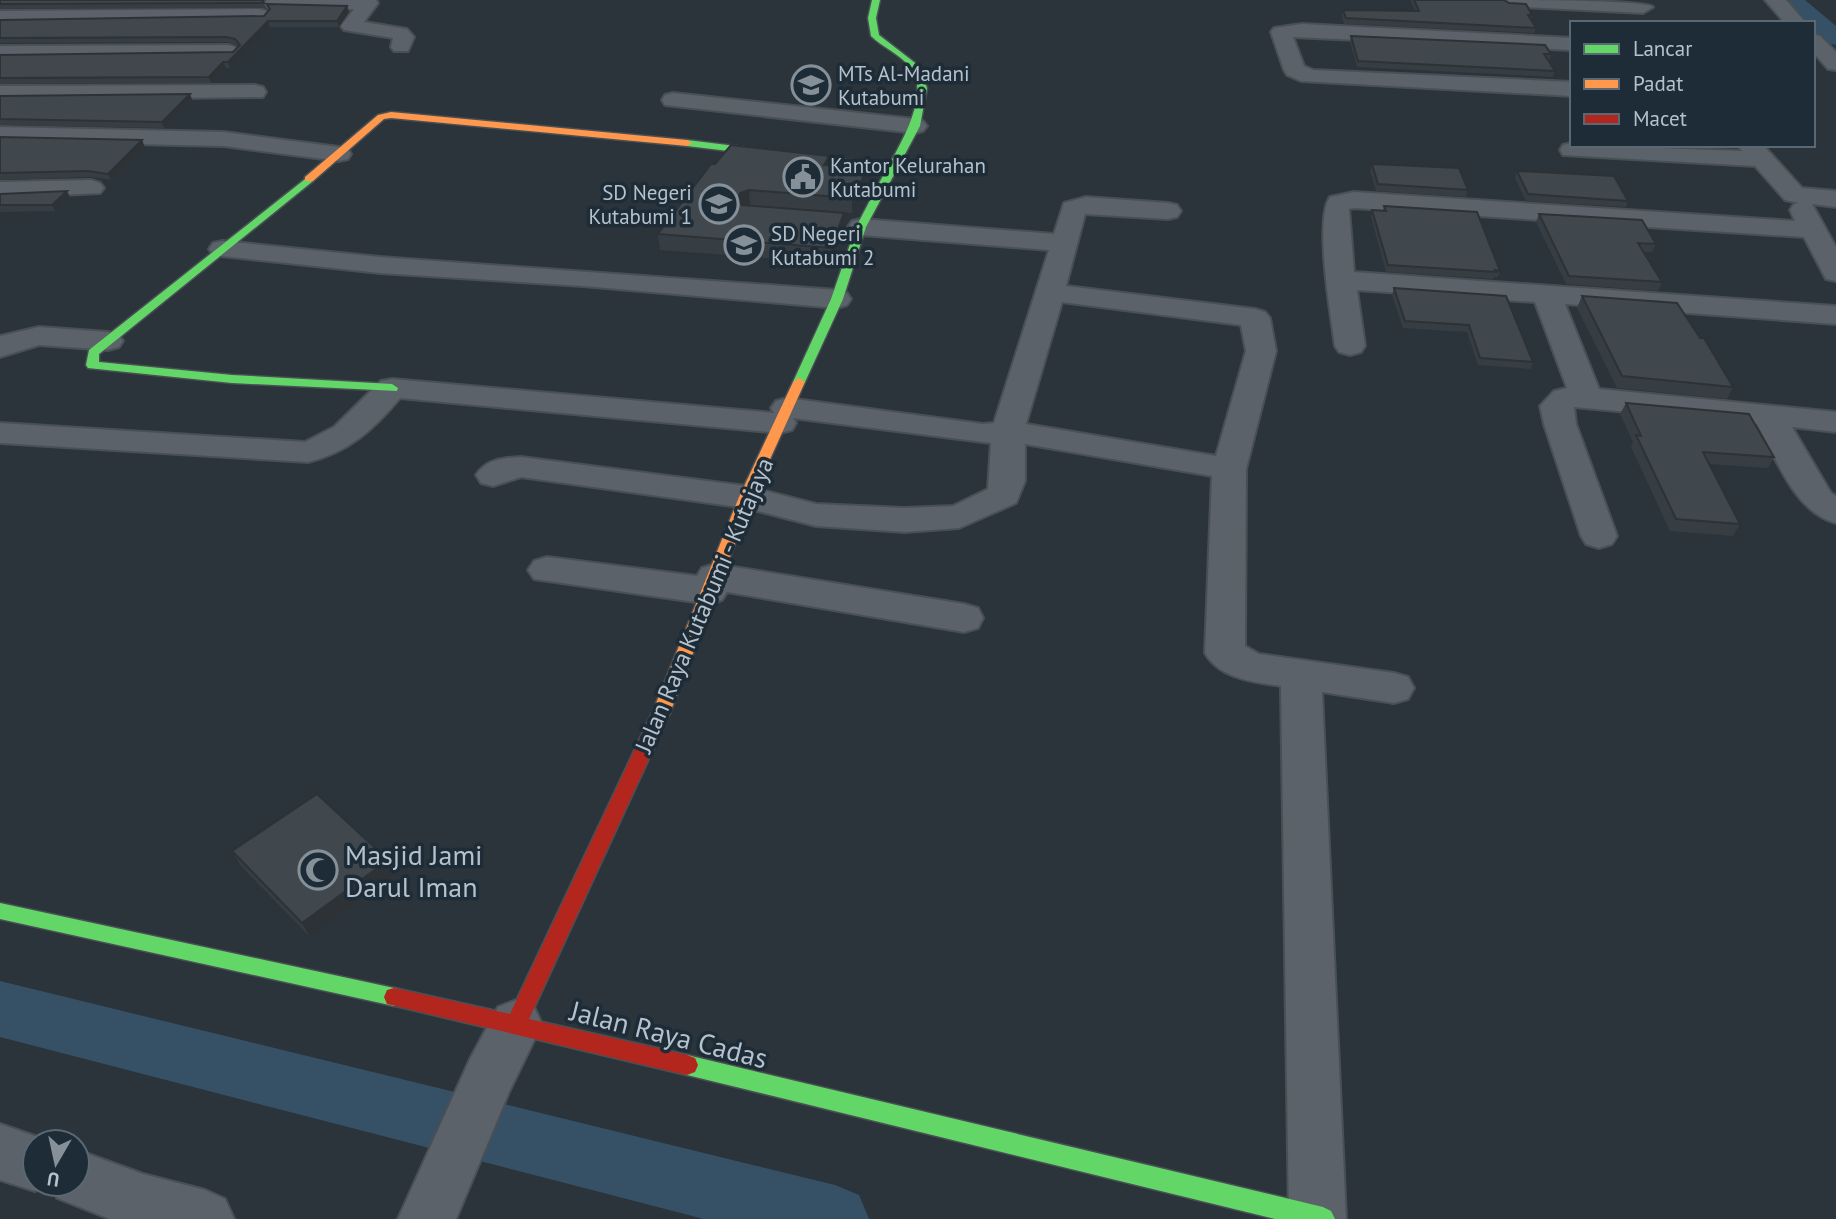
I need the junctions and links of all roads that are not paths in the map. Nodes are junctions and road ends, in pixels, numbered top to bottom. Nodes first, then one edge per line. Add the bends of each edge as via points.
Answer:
1 (876, 0) edge
2 (1507, 0) edge
3 (1775, 0) edge
4 (369, 2) edge
5 (1640, 4) edge
6 (271, 6) edge
7 (0, 17) edge
8 (1655, 21) edge
9 (1795, 21) edge
10 (1815, 42) edge
11 (1570, 44) edge
12 (401, 47) dead end
13 (228, 51) junction
14 (0, 52) edge
15 (1836, 64) edge
16 (1570, 89) edge
17 (255, 92) dead end
18 (0, 93) edge
19 (185, 93) junction
20 (673, 100) dead end
21 (915, 126) junction
22 (0, 134) edge
23 (1572, 150) dead end
24 (1756, 152) edge
25 (340, 154) junction
26 (893, 168) junction
27 (90, 188) dead end
28 (0, 190) edge
29 (1794, 195) junction
30 (1836, 199) edge
31 (1168, 211) dead end
32 (861, 227) junction
33 (1815, 230) junction
34 (1065, 243) junction
35 (223, 248) junction
36 (1836, 273) edge
37 (1341, 280) junction
38 (1049, 292) junction
39 (1547, 295) junction
40 (837, 299) junction
41 (1836, 315) edge
42 (108, 341) junction
43 (1350, 346) dead end
44 (0, 348) edge
45 (392, 388) junction
46 (1586, 397) junction
47 (1768, 414) junction
48 (784, 416) junction
49 (1836, 422) edge
50 (1008, 431) junction
51 (0, 433) edge
52 (1229, 469) junction
53 (493, 475) dead end
54 (746, 497) junction
55 (1836, 512) edge
56 (1599, 536) dead end
57 (547, 570) dead end
58 (712, 584) junction
59 (964, 618) dead end
60 (1301, 674) junction
61 (1394, 688) dead end
62 (0, 911) edge
63 (516, 1024) junction
64 (0, 1152) edge
65 (21, 1159) edge
66 (91, 1183) edge
67 (1320, 1218) edge
68 (205, 1219) edge
69 (427, 1219) edge

1 - 21 street, Jalan Raya Kutabumi - Kutajaya via 875,36 915,66 922,88
2 - 5 street
3 - 9 street
4 - 6 street
4 - 12 street via 351,26 400,33 404,37
5 - 8 street
6 - 7 street
6 - 13 street
10 - 15 street
11 - 16 street via 1281,32 1295,71 1310,76
13 - 14 street
13 - 19 street
17 - 19 street
18 - 19 street
20 - 21 street
21 - 26 street, Jalan Raya Kutabumi - Kutajaya
22 - 25 street via 224,139
23 - 24 street
24 - 29 street
25 - 26 street via 381,117 390,115 654,138
25 - 35 street
26 - 32 street, Jalan Raya Kutabumi - Kutajaya
27 - 28 street
29 - 30 street
29 - 33 street
31 - 34 street via 1086,205 1073,209
32 - 34 street
32 - 40 street, Jalan Raya Kutabumi - Kutajaya
33 - 36 street
33 - 37 street via 1345,201 1336,209
34 - 38 street
35 - 40 street via 380,265
35 - 42 street
37 - 39 street
37 - 43 street
38 - 50 street
38 - 52 street via 1255,318 1261,351
39 - 41 street
39 - 46 street
40 - 48 street, Jalan Raya Kutabumi - Kutajaya
42 - 44 street via 51,336 14,339
42 - 45 street via 93,353 92,365
45 - 48 street
45 - 51 street via 359,427 333,444 308,452
46 - 47 street
46 - 56 street via 1565,398 1556,406
47 - 49 street
47 - 55 street via 1818,500
48 - 50 street via 983,433
48 - 54 street, Jalan Raya Kutabumi - Kutajaya
50 - 52 street
50 - 54 street via 1004,495 959,517 905,520 816,515
52 - 60 street via 1225,653 1250,667
53 - 54 street via 521,467
54 - 58 street, Jalan Raya Kutabumi - Kutajaya
57 - 58 street
58 - 59 street
58 - 63 street, Jalan Raya Kutabumi - Kutajaya via 657,723
60 - 61 street
60 - 67 street
62 - 63 street, Jalan Raya Cadas
63 - 67 street, Jalan Raya Cadas
63 - 69 street, Jalan Raya Kutabumi - Kutajaya
64 - 65 street
66 - 68 street

